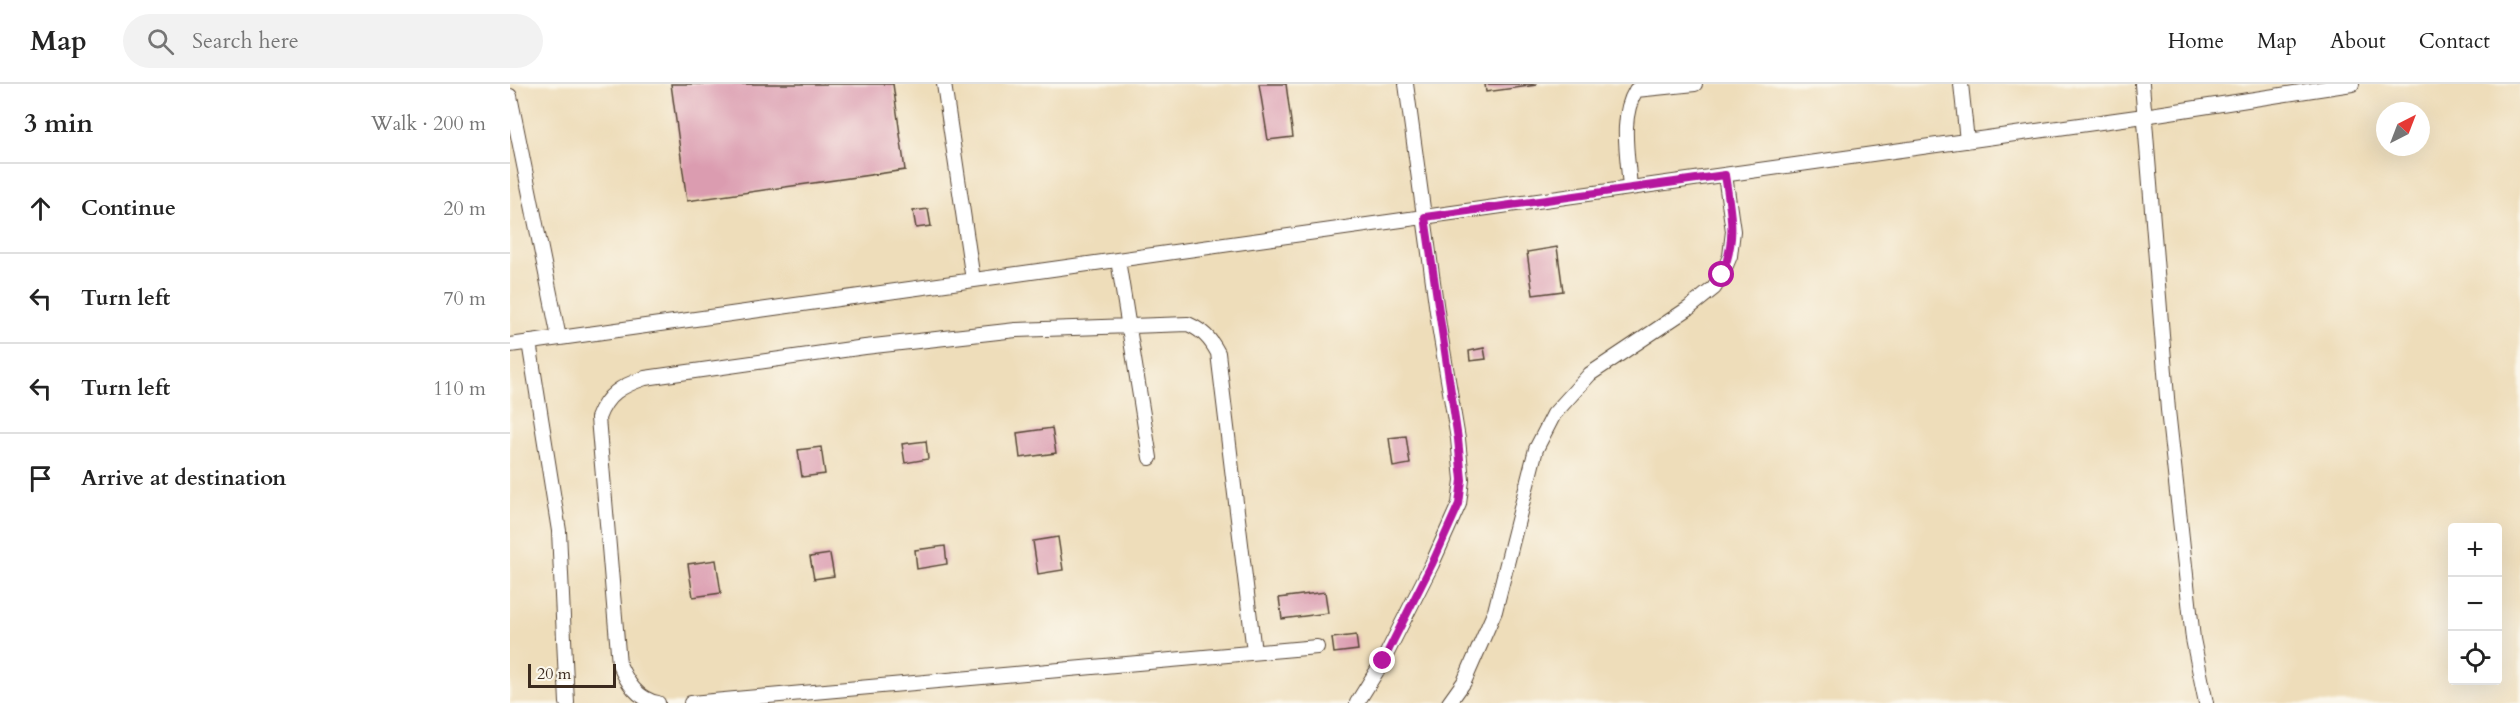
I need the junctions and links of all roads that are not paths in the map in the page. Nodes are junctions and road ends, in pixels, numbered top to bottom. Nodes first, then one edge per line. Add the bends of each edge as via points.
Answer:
1 (944, 84) edge
2 (1406, 84) edge
3 (1695, 84) edge
4 (1960, 84) edge
5 (2142, 84) edge
6 (2352, 84) edge
7 (2304, 87) edge
8 (510, 96) edge
9 (2144, 116) junction
10 (1967, 141) junction
11 (1725, 175) junction
12 (1630, 188) junction
13 (1425, 217) junction
14 (1118, 260) junction
15 (974, 280) junction
16 (1129, 326) junction
17 (559, 338) junction
18 (529, 342) junction
19 (510, 345) edge
20 (1150, 458) dead end
21 (1317, 647) dead end
22 (1254, 652) junction
23 (567, 703) edge
24 (658, 703) edge
25 (691, 703) edge
26 (1357, 703) edge
27 (1449, 703) edge
28 (2206, 703) edge

1 - 15 lane
2 - 13 lane
3 - 12 lane via 1636,90 1632,96 1626,124
4 - 10 lane
5 - 9 lane
6 - 7 lane
7 - 9 lane
8 - 17 lane
9 - 10 lane
9 - 28 lane via 2168,410 2193,639
10 - 11 lane
11 - 12 lane
11 - 27 lane via 1733,231 1730,256 1722,275 1714,288 1689,308 1590,374 1554,414 1536,449 1495,611 1464,682
12 - 13 lane
13 - 14 lane
13 - 26 lane via 1458,439 1462,480 1459,504 1383,661
14 - 15 lane
14 - 16 lane
15 - 17 lane
16 - 20 lane
16 - 22 lane via 1188,324 1211,339 1218,353
16 - 24 lane via 1016,330 864,347 645,378 614,392 603,404 598,418 619,664 636,691 647,701
17 - 18 lane
18 - 19 lane
18 - 23 lane via 560,531
21 - 22 lane
22 - 25 lane

